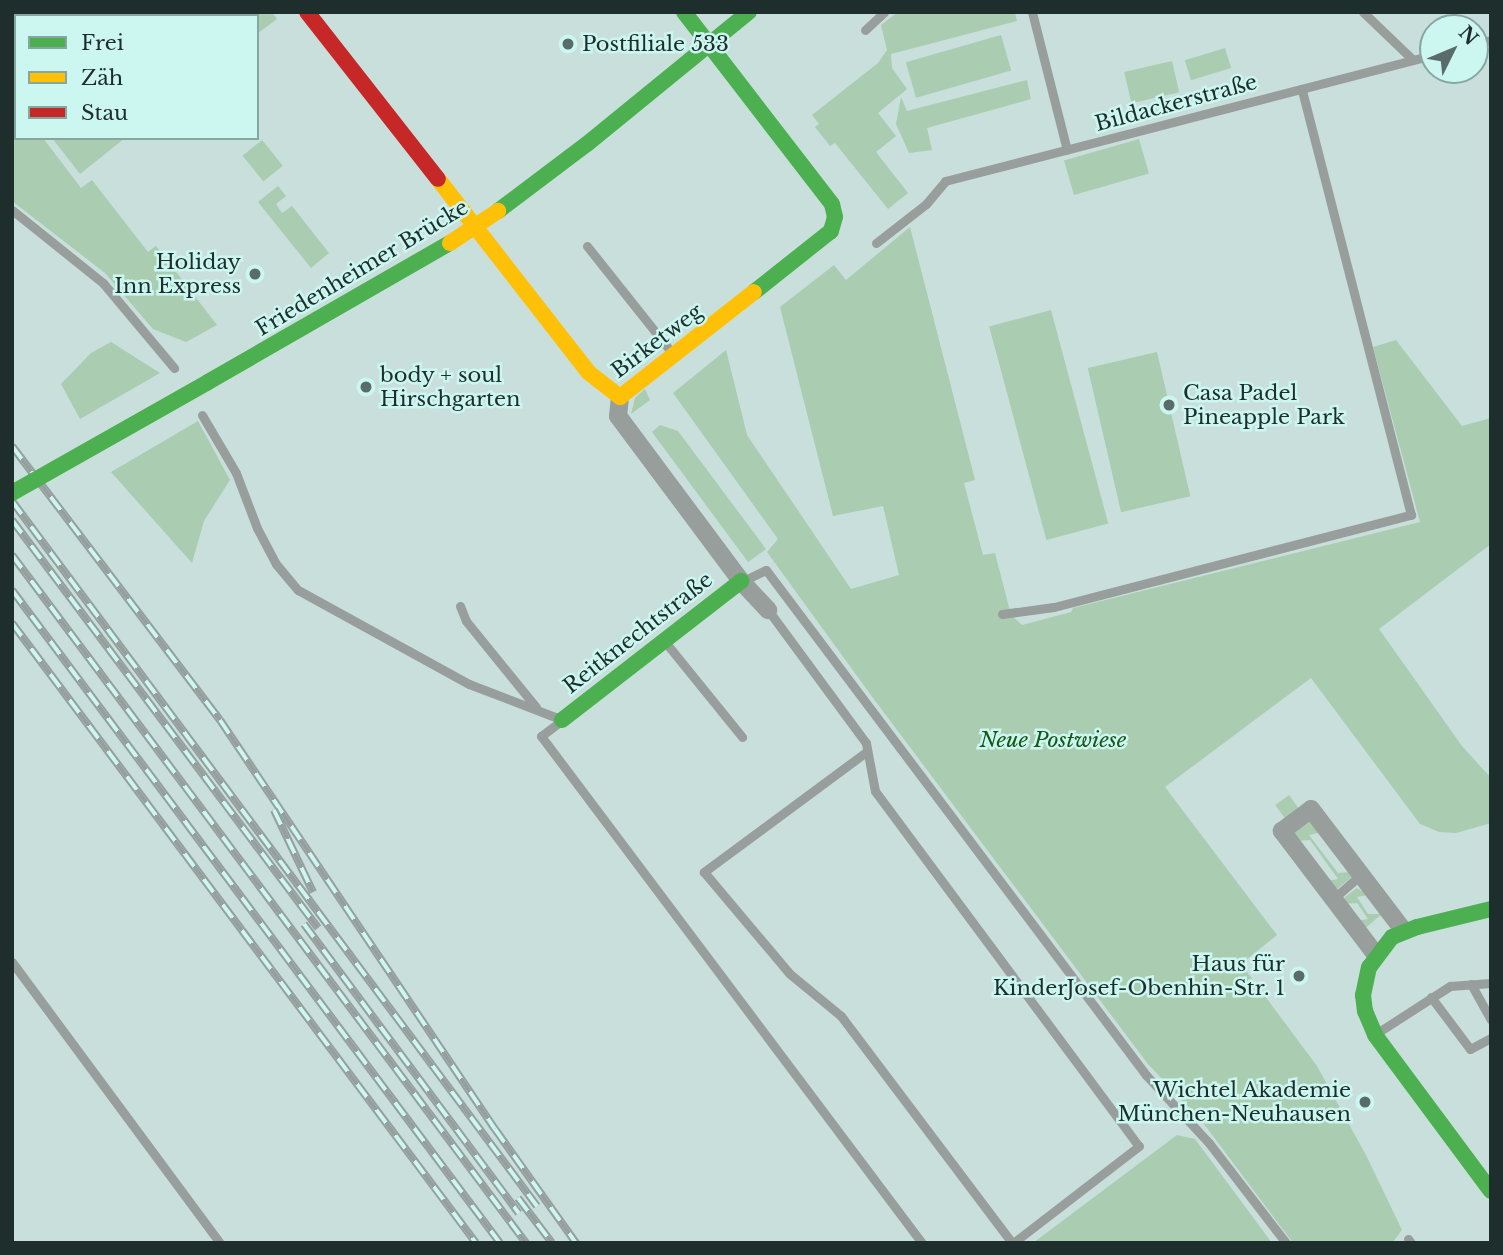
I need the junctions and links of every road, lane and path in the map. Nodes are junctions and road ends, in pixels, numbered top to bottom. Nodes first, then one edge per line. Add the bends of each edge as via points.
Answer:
1 (307, 12) edge
2 (684, 12) edge
3 (749, 12) edge
4 (884, 12) edge
5 (1032, 12) edge
6 (1363, 12) edge
7 (865, 30) dead end
8 (710, 46) junction
9 (1419, 59) edge
10 (1413, 61) junction
11 (1302, 89) junction
12 (1067, 150) junction
13 (12, 210) edge
14 (876, 243) dead end
15 (587, 246) dead end
16 (674, 356) junction
17 (174, 368) dead end
18 (620, 397) junction
19 (202, 415) dead end
20 (12, 493) edge
21 (741, 581) junction
22 (460, 606) dead end
23 (768, 610) joint
24 (1002, 614) dead end
25 (665, 642) junction
26 (536, 708) junction
27 (562, 720) junction
28 (742, 737) dead end
29 (866, 752) junction
30 (1362, 875) junction
31 (1333, 899) junction
32 (1491, 909) edge
33 (1404, 931) junction
34 (1376, 955) junction
35 (12, 962) edge
36 (1491, 982) edge
37 (1471, 984) junction
38 (1431, 998) junction
39 (1491, 1020) edge
40 (1374, 1035) junction
41 (1491, 1038) edge
42 (1491, 1191) edge
43 (220, 1243) edge
44 (922, 1243) edge
45 (1012, 1243) edge
46 (1286, 1243) edge

1 - 18 street, Birketweg via 588,372
2 - 8 street
3 - 8 street, Friedenheimer Brücke
4 - 7 lane
5 - 12 lane
6 - 10 lane
8 - 16 street, Birketweg via 832,204 835,217 831,231
8 - 20 street, Friedenheimer Brücke, bridge via 450,243
9 - 10 lane, Bildackerstraße
10 - 11 lane, Bildackerstraße
11 - 12 lane, Bildackerstraße
11 - 24 lane via 1411,515 1054,607
12 - 14 lane, Bildackerstraße via 945,181 926,204
13 - 17 lane via 103,283
15 - 16 lane
16 - 18 street, Birketweg
18 - 21 street, Reitknechtstraße via 618,416
19 - 26 lane via 236,473 276,564 298,590 469,684
21 - 23 street, Reitknechtstraße
21 - 25 street, Reitknechtstraße
21 - 46 lane via 766,570 1146,1075 1209,1143
22 - 26 lane via 466,621
23 - 29 lane via 866,743
25 - 27 street, Reitknechtstraße
25 - 28 lane
26 - 27 lane
27 - 44 lane via 541,736
29 - 45 lane via 875,791 1139,1146
29 - 45 lane via 705,872 790,974 841,1016
30 - 31 lane
30 - 31 street via 1311,809 1282,831
30 - 33 street
31 - 34 street
32 - 33 street
33 - 34 street
34 - 40 street via 1363,995
35 - 43 lane
36 - 37 lane
37 - 38 lane via 1450,986
37 - 39 lane
38 - 40 lane
38 - 41 lane via 1470,1049
40 - 42 street

